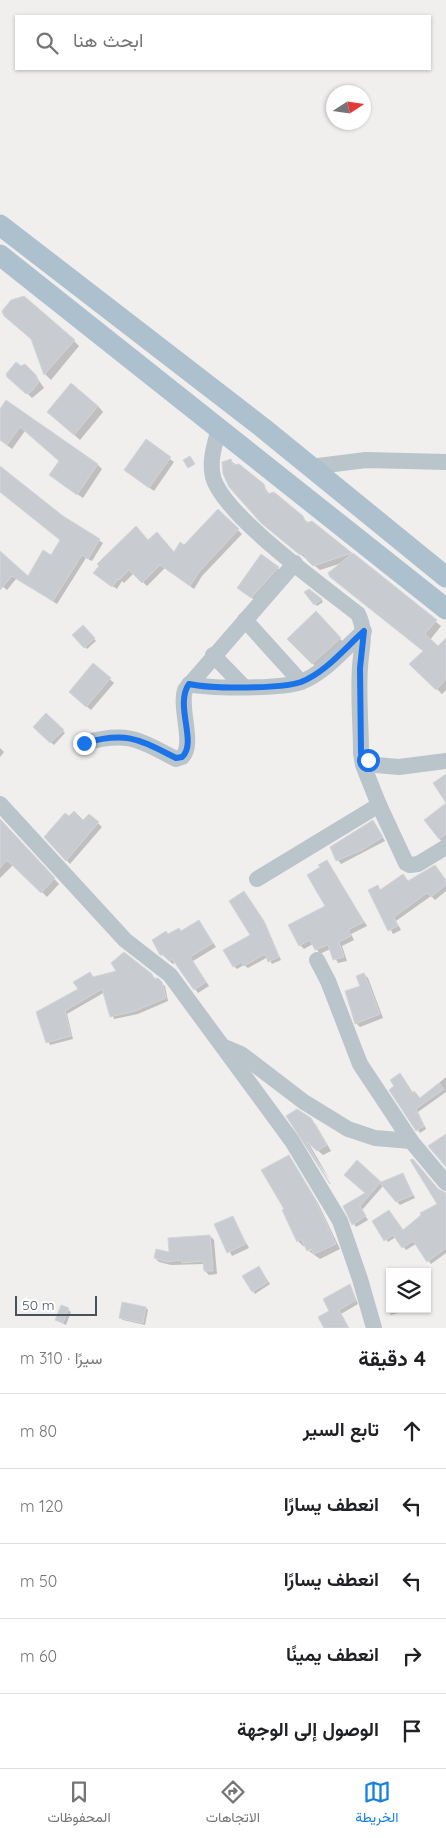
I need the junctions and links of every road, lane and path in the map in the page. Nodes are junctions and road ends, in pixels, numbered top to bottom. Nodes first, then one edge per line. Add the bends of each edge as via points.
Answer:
1 (0, 225) edge
2 (0, 256) edge
3 (219, 428) junction
4 (445, 461) edge
5 (310, 467) junction
6 (295, 563) junction
7 (446, 577) edge
8 (446, 609) edge
9 (244, 620) junction
10 (364, 631) junction
11 (213, 656) junction
12 (301, 682) junction
13 (189, 684) junction
14 (244, 687) junction
15 (84, 743) dead end
16 (361, 753) junction
17 (446, 761) edge
18 (0, 804) edge
19 (379, 805) junction
20 (446, 847) edge
21 (257, 879) dead end
22 (317, 960) dead end
23 (222, 1046) junction
24 (411, 1141) junction
25 (446, 1183) edge
26 (374, 1328) edge

1 - 5 main road
2 - 3 main road
3 - 6 street via 212,470 226,502
3 - 8 main road
4 - 5 street via 366,460
5 - 7 main road
6 - 9 street
6 - 10 street via 358,614
9 - 11 street
9 - 12 street
10 - 12 street via 324,668
10 - 16 street via 360,668
11 - 13 street
11 - 14 street
12 - 14 street
13 - 14 street via 205,688
13 - 15 street via 183,698 188,748 182,757 176,758 132,738 120,736
16 - 17 street via 376,765 399,767
16 - 19 street
18 - 23 street via 125,940 170,975
19 - 20 street via 406,863 418,864
19 - 21 street
22 - 24 street via 360,1064
23 - 24 street via 240,1054 304,1102 348,1129 376,1138
23 - 26 street via 292,1141 340,1221
24 - 25 street

